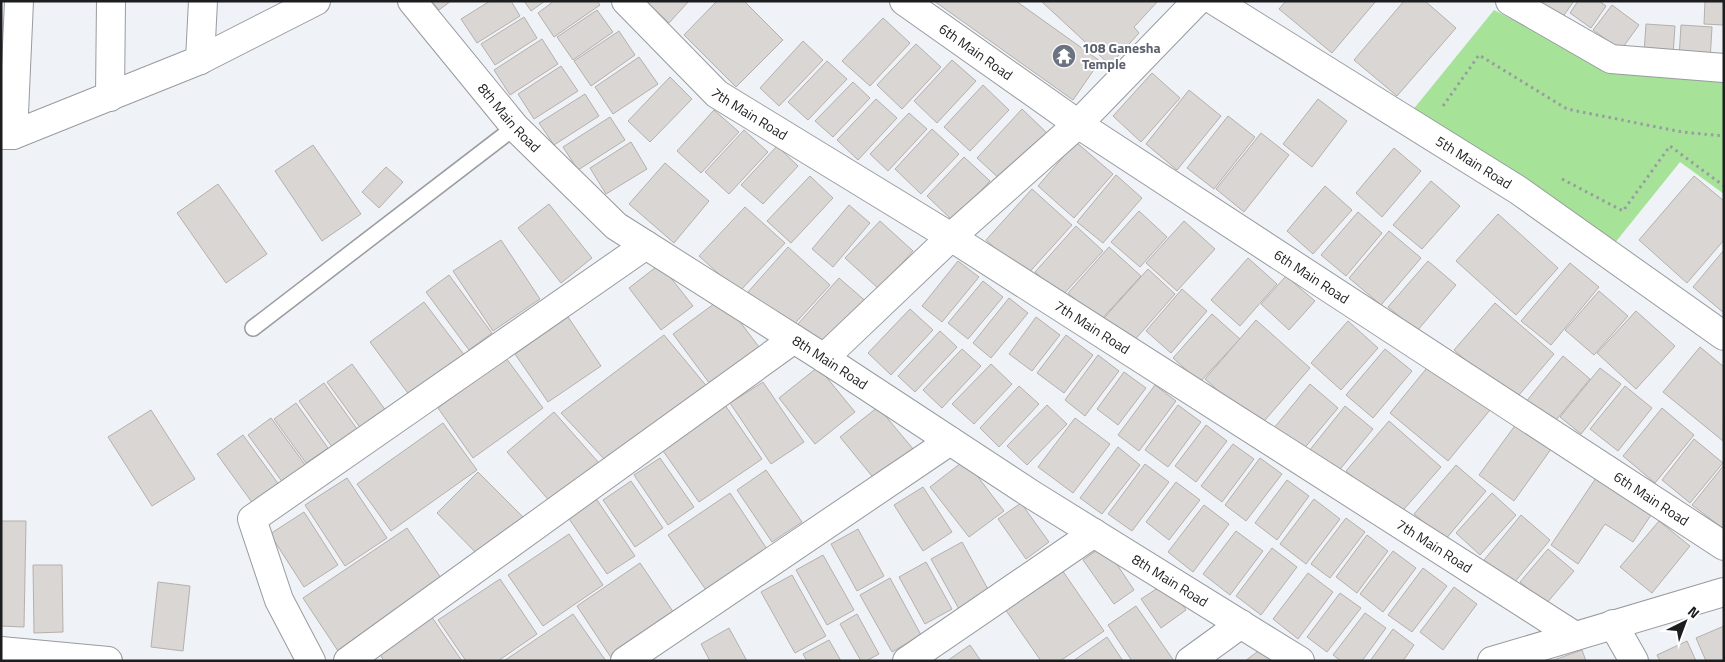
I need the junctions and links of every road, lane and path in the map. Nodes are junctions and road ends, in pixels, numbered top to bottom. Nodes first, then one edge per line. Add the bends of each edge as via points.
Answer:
1 (19, 1) edge
2 (111, 1) edge
3 (203, 1) edge
4 (316, 1) edge
5 (412, 1) edge
6 (626, 1) edge
7 (904, 1) edge
8 (1197, 1) edge
9 (1215, 1) edge
10 (1510, 1) edge
11 (200, 60) junction
12 (1724, 68) edge
13 (110, 97) junction
14 (1438, 112) dead end
15 (1078, 124) junction
16 (514, 127) junction
17 (7, 135) edge
18 (1724, 136) edge
19 (1557, 176) dead end
20 (1724, 186) edge
21 (951, 237) junction
22 (646, 245) junction
23 (253, 328) dead end
24 (1724, 336) edge
25 (794, 339) junction
26 (824, 358) junction
27 (950, 441) junction
28 (1094, 533) junction
29 (1724, 546) edge
30 (1724, 592) edge
31 (1241, 624) junction
32 (1613, 624) junction
33 (1575, 636) junction
34 (1, 651) edge
35 (108, 661) edge
36 (311, 661) edge
37 (348, 661) edge
38 (625, 661) edge
39 (907, 661) edge
40 (1190, 661) edge
41 (1300, 661) edge
42 (1492, 661) edge
43 (1634, 661) edge

1 - 17 street
2 - 13 street
3 - 11 street
4 - 11 street
5 - 16 street, 8th Main Road
6 - 21 street, 7th Main Road via 717,94
7 - 15 street, 6th Main Road
8 - 15 street
9 - 24 street, 5th Main Road via 1518,190
10 - 12 street via 1611,59
11 - 13 street
13 - 17 street
14 - 18 path via 1479,55 1568,109 1682,132
15 - 21 street
15 - 29 street, 6th Main Road
16 - 22 street, 8th Main Road via 616,226
16 - 23 lane
19 - 20 path via 1623,211 1670,146
21 - 26 street
21 - 33 street, 7th Main Road
22 - 25 street, 8th Main Road
22 - 36 street via 252,519 279,600
25 - 26 street, 8th Main Road
25 - 37 street
26 - 27 street, 8th Main Road
27 - 28 street, 8th Main Road
27 - 38 street
28 - 31 street, 8th Main Road
28 - 39 street
30 - 32 street
31 - 40 street
31 - 41 street, 8th Main Road
32 - 33 street
32 - 43 street
33 - 42 street
34 - 35 street

